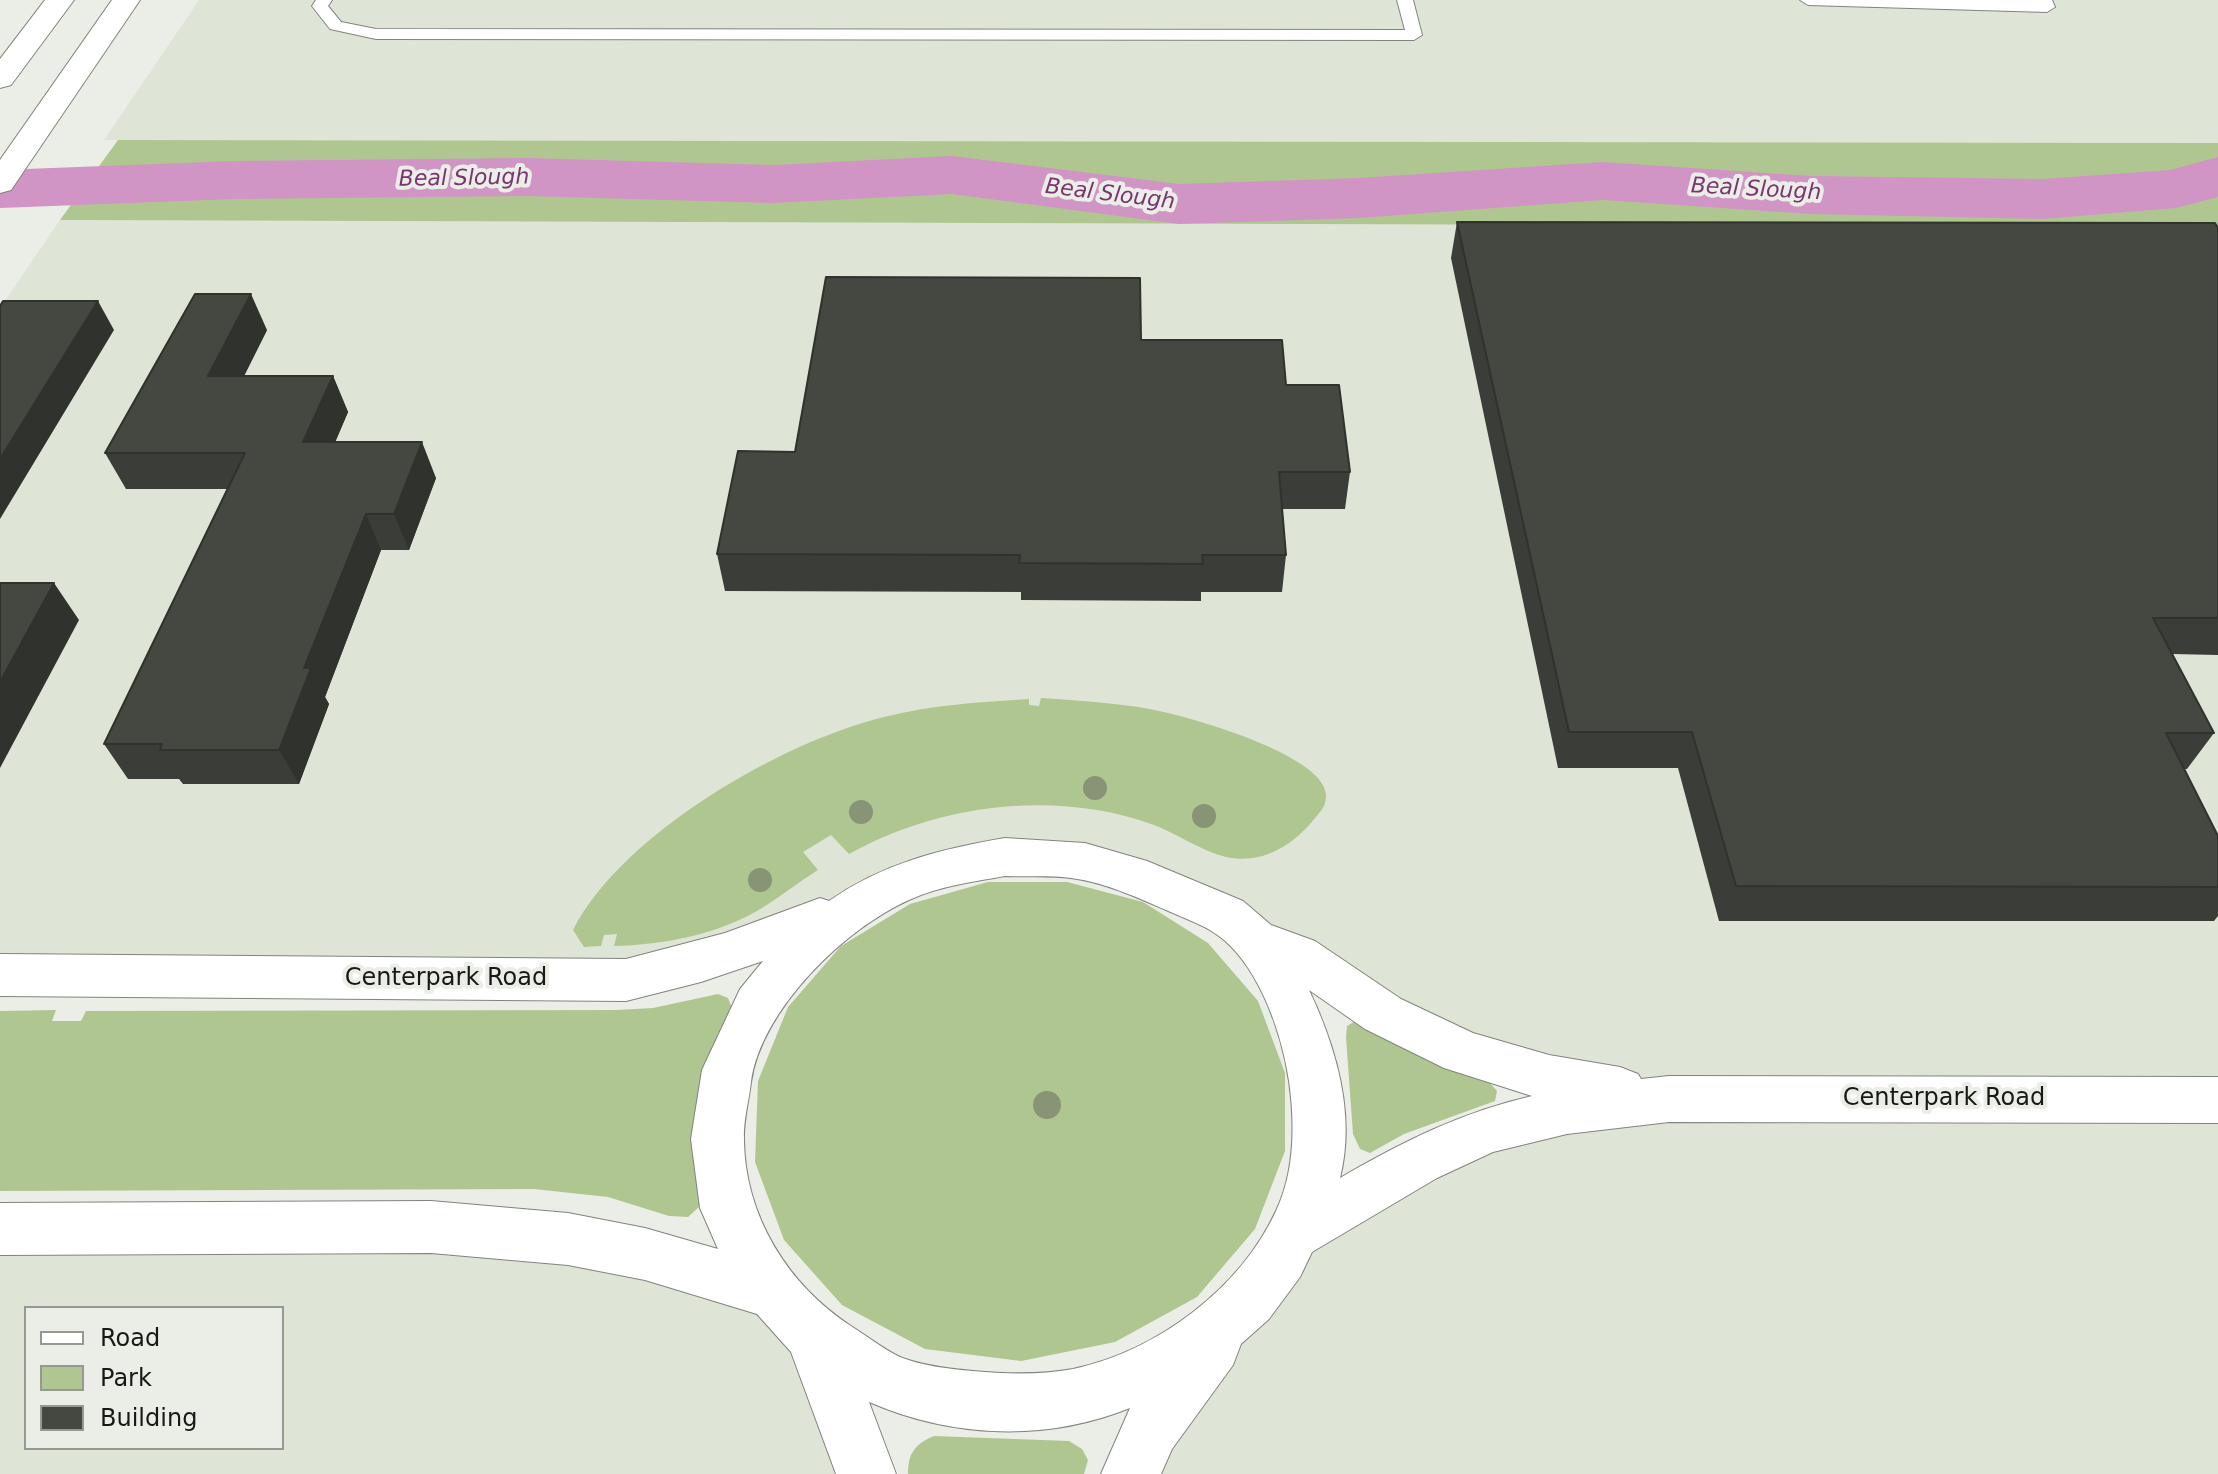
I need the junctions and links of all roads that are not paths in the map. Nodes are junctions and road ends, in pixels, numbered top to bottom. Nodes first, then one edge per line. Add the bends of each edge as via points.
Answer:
1 (60, 0) edge
2 (126, 0) edge
3 (324, 0) edge
4 (1405, 0) edge
5 (1808, 0) edge
6 (2044, 0) edge
7 (0, 79) edge
8 (0, 183) edge
9 (877, 893) junction
10 (1256, 940) junction
11 (0, 975) edge
12 (1669, 1099) junction
13 (2218, 1100) edge
14 (0, 1229) edge
15 (1296, 1233) junction
16 (767, 1290) junction
17 (1257, 1293) junction
18 (814, 1338) junction
19 (866, 1474) edge
20 (1131, 1474) edge

1 - 7 street
2 - 8 street
3 - 4 lane via 320,6 336,26 376,34 1414,35
5 - 6 lane via 2047,7
9 - 10 street via 940,869 1005,857 1071,860 1135,875 1231,918
9 - 11 street, Centerpark Road via 766,941 626,980
9 - 16 street via 822,928 775,974 741,1030 720,1091 716,1158 730,1223
10 - 12 street, Centerpark Road via 1298,956 1383,1014 1462,1052 1549,1078
10 - 15 street via 1309,1043 1321,1104 1318,1169
12 - 13 street, Centerpark Road
12 - 15 street, Centerpark Road via 1567,1111 1486,1130 1418,1161
14 - 16 street via 447,1229 568,1239 645,1254
15 - 17 street
16 - 18 street
17 - 18 street via 1199,1345 1126,1383 1044,1403 961,1400 882,1379
17 - 20 street via 1151,1428
18 - 19 street

